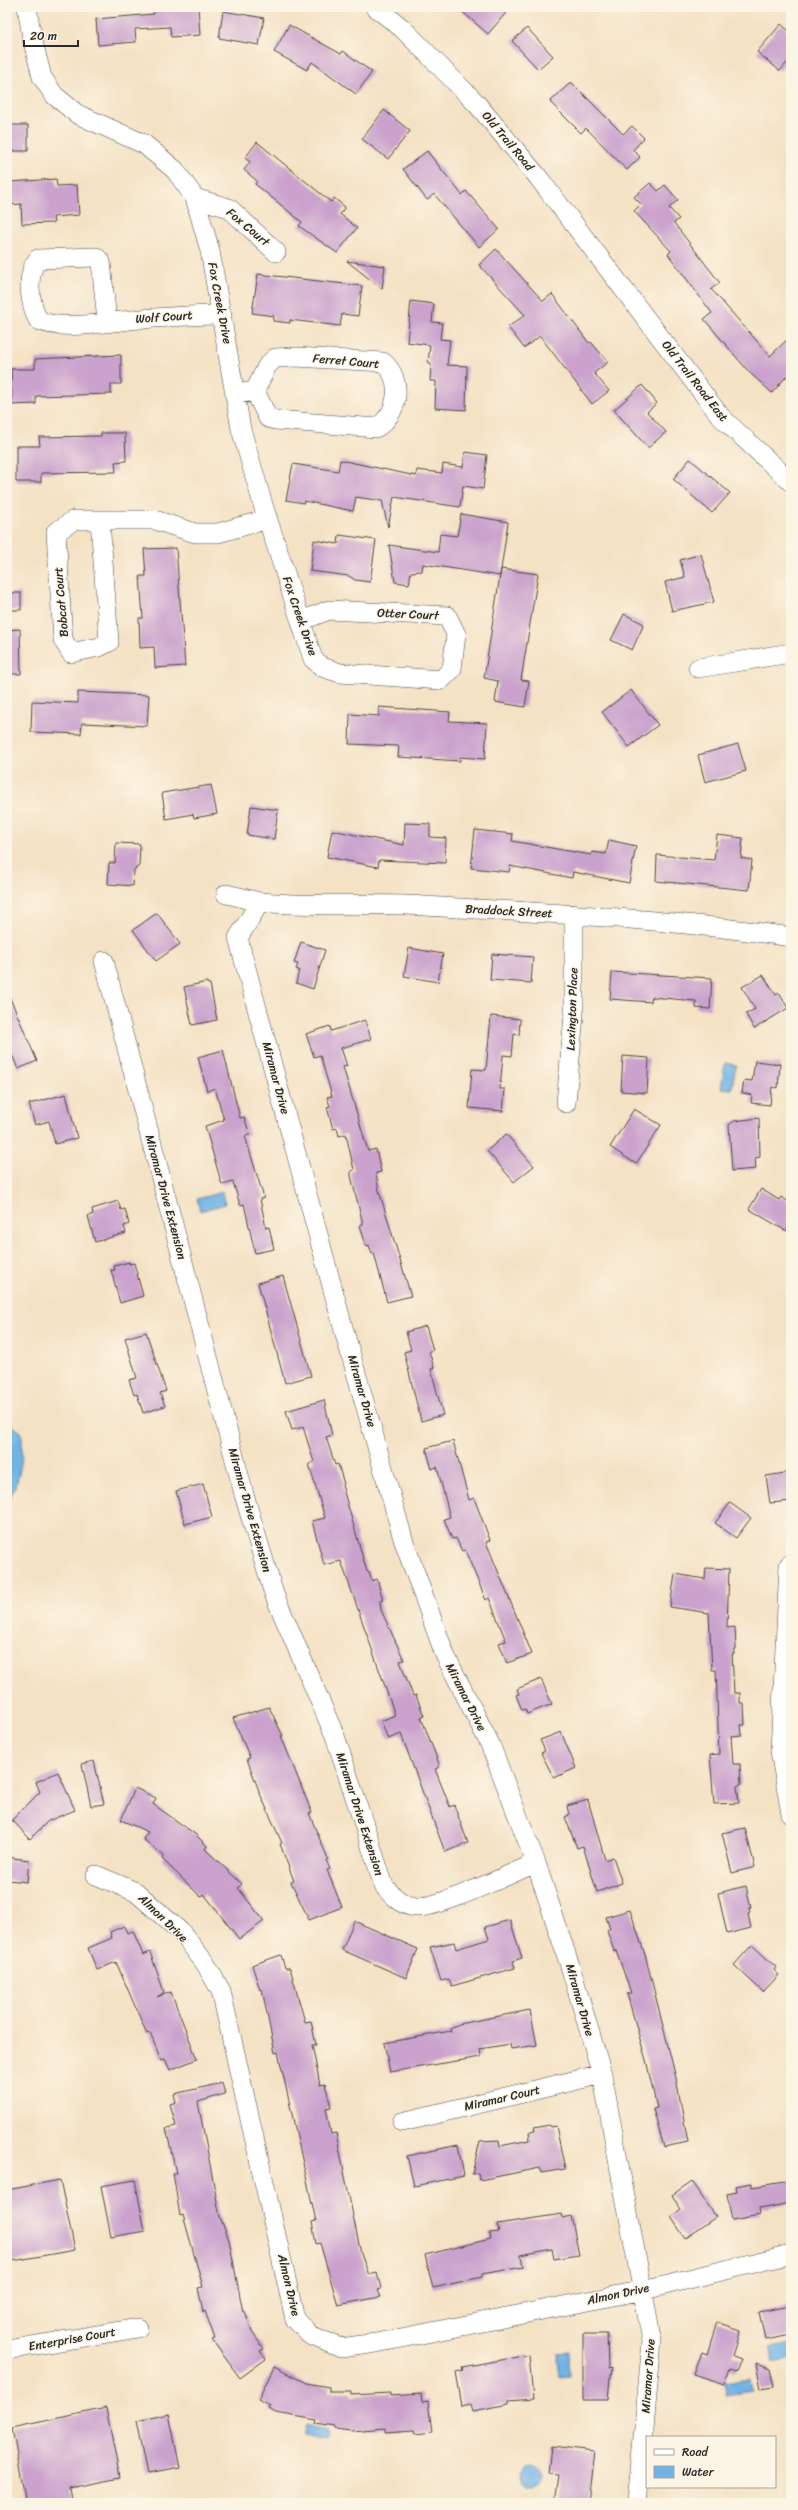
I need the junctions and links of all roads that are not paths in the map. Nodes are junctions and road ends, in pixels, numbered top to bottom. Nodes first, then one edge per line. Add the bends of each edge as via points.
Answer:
1 (27, 7) edge
2 (375, 7) edge
3 (194, 198) junction
4 (276, 252) dead end
5 (624, 289) joint
6 (222, 314) junction
7 (107, 322) junction
8 (255, 391) junction
9 (236, 394) junction
10 (791, 482) edge
11 (268, 519) junction
12 (100, 520) junction
13 (301, 621) junction
14 (791, 653) edge
15 (322, 667) joint
16 (698, 668) dead end
17 (226, 894) dead end
18 (260, 902) junction
19 (574, 914) junction
20 (791, 937) edge
21 (104, 961) dead end
22 (566, 1103) dead end
23 (789, 1565) dead end
24 (791, 1814) edge
25 (536, 1862) junction
26 (96, 1875) dead end
27 (602, 2074) junction
28 (402, 2122) dead end
29 (791, 2254) edge
30 (644, 2290) junction
31 (138, 2328) dead end
32 (7, 2350) edge
33 (637, 2503) edge

1 - 3 street, Fox Creek Drive via 42,78 54,96 77,114 144,144 175,170
2 - 5 street, Old Trail Road via 402,28 476,103
3 - 4 street, Fox Court via 230,208
3 - 6 street, Fox Creek Drive via 210,251
5 - 10 street, Old Trail Road East via 721,417
6 - 7 street, Wolf Court
6 - 9 street, Fox Creek Drive
7 - 7 street, Wolf Court via 48,324 38,320 31,305 33,265 38,259 96,256 101,262
8 - 8 street, Ferret Court via 267,366 275,358 383,362 392,370 397,382 392,411 386,422 376,428 268,418
8 - 9 street
9 - 11 street, Fox Creek Drive via 241,429
11 - 12 street, Bobcat Court via 218,533 195,532 155,520
11 - 13 street, Fox Creek Drive
12 - 12 street, Bobcat Court via 109,642 99,647 71,653 63,640 56,532 74,520
13 - 15 street, Fox Creek Drive via 313,659
13 - 15 street, Otter Court via 330,610 447,616 456,634 452,669 441,680 340,673
14 - 16 street
17 - 18 street, Braddock Street
18 - 19 street, Braddock Street via 370,903
18 - 25 street, Miramar Drive via 238,938 343,1327 398,1519 445,1655 490,1744
19 - 20 street, Braddock Street via 712,925
19 - 22 street, Lexington Place via 574,1015
21 - 25 street, Miramar Drive Extension via 245,1498 274,1594 335,1736 384,1886 393,1897 406,1905 429,1906
23 - 24 street via 780,1751
25 - 27 street, Miramar Drive
26 - 30 street, Almon Drive via 136,1892 182,1933 205,1963 221,1991 295,2319 310,2335 340,2348 355,2346
27 - 28 street, Miramar Court
27 - 30 street, Miramar Drive
29 - 30 street, Almon Drive
30 - 33 street, Miramar Drive via 652,2341
31 - 32 street, Enterprise Court

